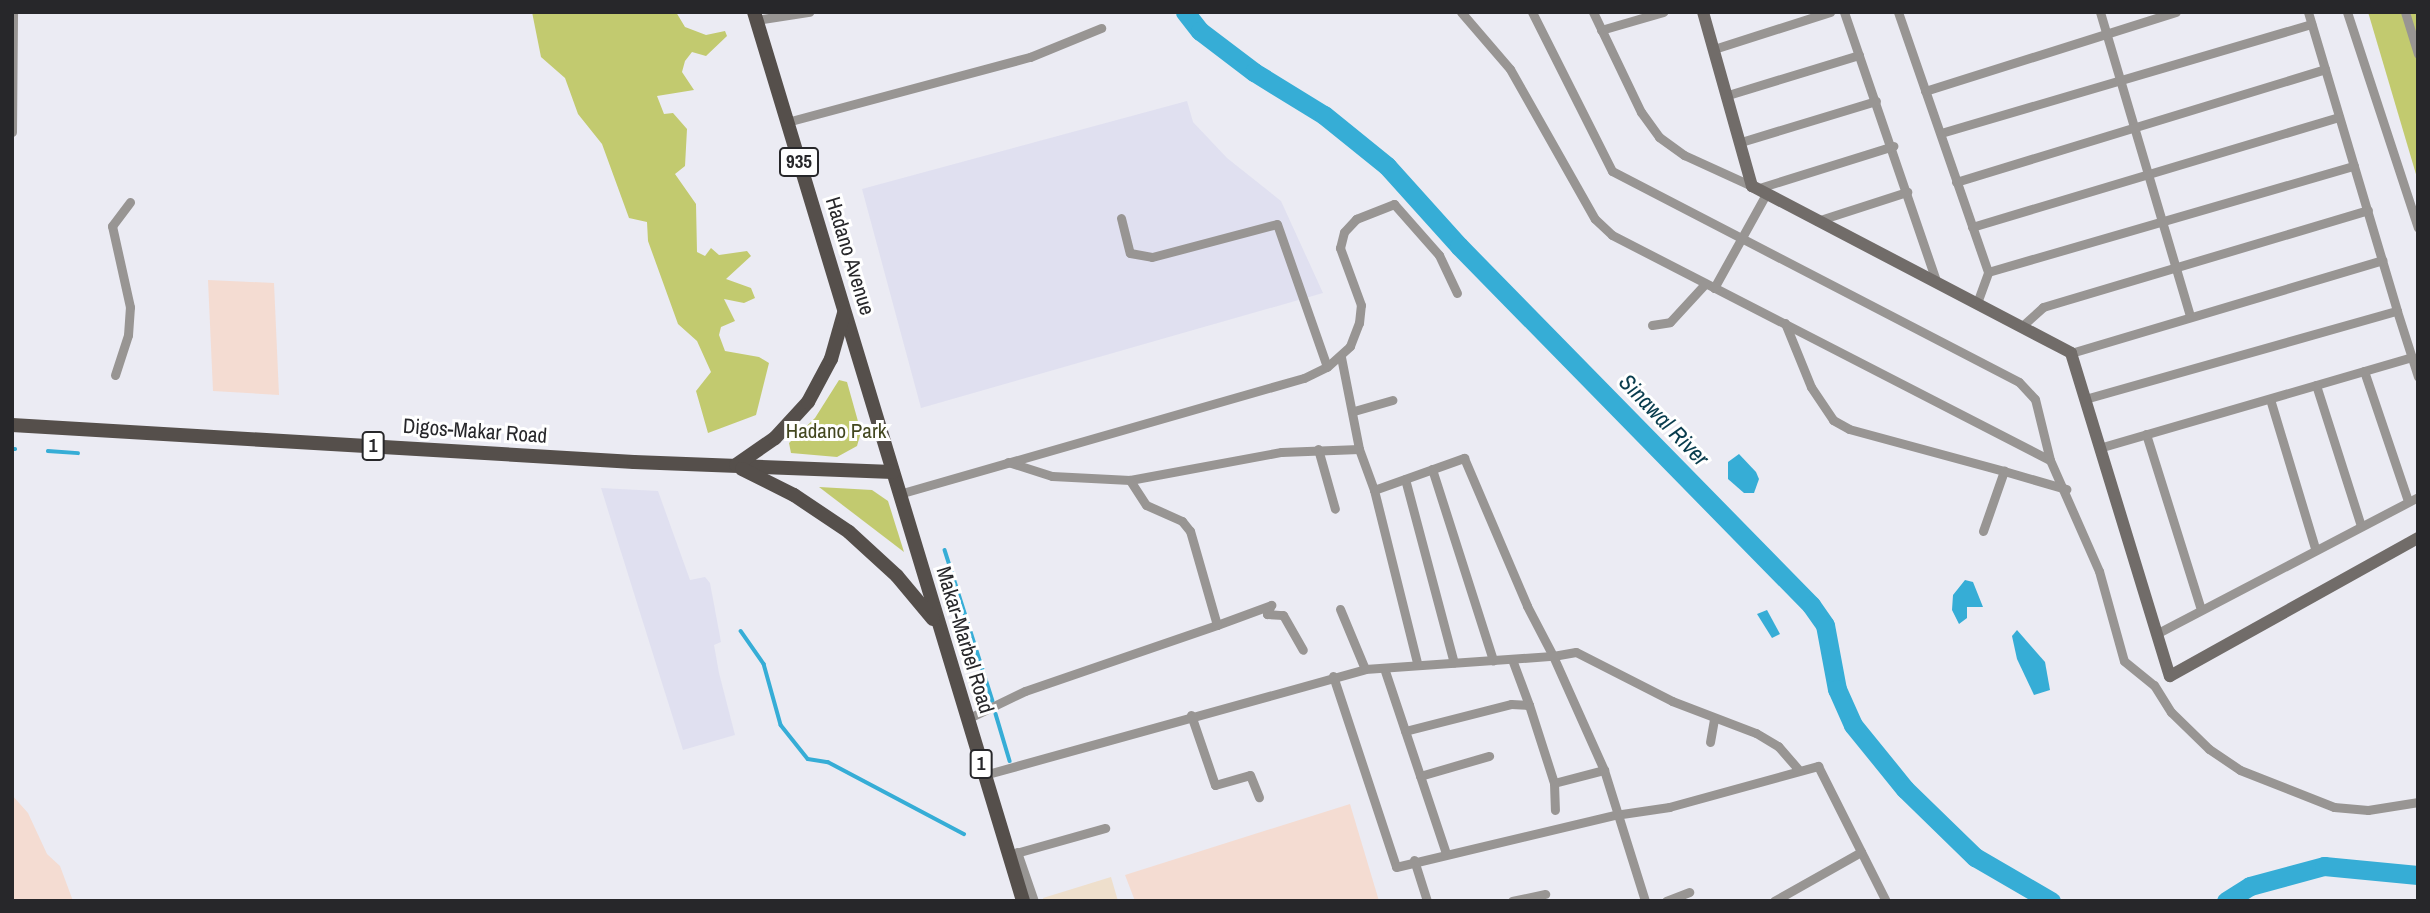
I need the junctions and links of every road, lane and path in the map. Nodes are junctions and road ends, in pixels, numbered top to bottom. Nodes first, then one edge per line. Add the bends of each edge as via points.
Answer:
1 (13, 12) edge
2 (809, 12) edge
3 (1461, 12) edge
4 (1532, 12) edge
5 (1592, 12) edge
6 (1663, 12) edge
7 (1703, 12) edge
8 (1830, 12) edge
9 (1844, 12) edge
10 (1898, 12) edge
11 (2100, 12) edge
12 (2176, 12) edge
13 (2308, 12) edge
14 (2347, 12) edge
15 (2405, 12) edge
16 (755, 16) edge
17 (2311, 24) junction
18 (1101, 28) dead end
19 (1601, 30) junction
20 (2107, 33) junction
21 (1714, 49) junction
22 (2418, 54) edge
23 (1860, 55) junction
24 (2325, 69) junction
25 (2120, 81) junction
26 (1925, 90) junction
27 (1728, 95) junction
28 (1876, 101) junction
29 (2339, 117) junction
30 (788, 122) junction
31 (2134, 126) junction
32 (12, 132) edge
33 (1941, 133) junction
34 (1741, 142) junction
35 (1893, 146) junction
36 (2354, 166) junction
37 (2148, 175) junction
38 (1956, 182) junction
39 (1758, 190) junction
40 (1908, 192) junction
41 (130, 202) dead end
42 (2368, 210) junction
43 (1121, 218) dead end
44 (1817, 221) junction
45 (2163, 222) junction
46 (1972, 227) junction
47 (2418, 228) edge
48 (1742, 239) junction
49 (2382, 260) junction
50 (2177, 269) junction
51 (1988, 272) junction
52 (1937, 285) junction
53 (1710, 286) junction
54 (1457, 293) dead end
55 (1977, 303) junction
56 (2397, 311) junction
57 (844, 312) junction
58 (2190, 316) junction
59 (1785, 323) junction
60 (1651, 325) dead end
61 (2021, 327) junction
62 (2071, 354) junction
63 (1341, 357) junction
64 (2412, 357) junction
65 (1327, 367) junction
66 (2364, 371) junction
67 (115, 375) dead end
68 (2418, 377) edge
69 (2316, 385) junction
70 (2085, 399) junction
71 (2270, 399) junction
72 (1392, 400) dead end
73 (1354, 411) junction
74 (12, 425) edge
75 (2146, 434) junction
76 (2098, 448) junction
77 (1318, 449) junction
78 (1359, 449) junction
79 (2050, 460) junction
80 (1008, 462) junction
81 (735, 466) junction
82 (1432, 469) junction
83 (2004, 471) junction
84 (893, 472) junction
85 (1405, 479) junction
86 (1130, 480) junction
87 (2066, 489) junction
88 (1374, 490) junction
89 (899, 494) junction
90 (2418, 497) edge
91 (2408, 501) junction
92 (1335, 509) dead end
93 (2361, 526) junction
94 (1983, 531) dead end
95 (2418, 538) edge
96 (2315, 548) junction
97 (1340, 609) dead end
98 (2201, 609) junction
99 (1217, 625) junction
100 (939, 627) junction
101 (2156, 634) junction
102 (1303, 650) dead end
103 (1553, 656) junction
104 (1493, 660) junction
105 (1418, 662) junction
106 (1513, 662) junction
107 (1454, 663) junction
108 (1365, 669) junction
109 (1385, 671) junction
110 (1333, 676) junction
111 (2170, 676) junction
112 (2154, 685) junction
113 (1529, 705) junction
114 (1191, 715) junction
115 (967, 719) junction
116 (1714, 720) junction
117 (1405, 731) junction
118 (1710, 742) dead end
119 (1489, 757) dead end
120 (1798, 769) junction
121 (1604, 770) junction
122 (985, 775) junction
123 (1420, 776) junction
124 (1554, 783) junction
125 (1259, 797) dead end
126 (2418, 802) edge
127 (1555, 810) dead end
128 (1615, 815) junction
129 (1105, 828) dead end
130 (1861, 852) junction
131 (1013, 853) junction
132 (1446, 853) junction
133 (1414, 860) junction
134 (1689, 891) dead end
135 (1545, 894) dead end
136 (1023, 901) edge
137 (1034, 901) edge
138 (1427, 901) edge
139 (1512, 901) edge
140 (1645, 901) edge
141 (1666, 901) edge
142 (1774, 901) edge
143 (1886, 901) edge

1 - 32 street
2 - 16 street
3 - 53 street via 1499,52 1528,96 1595,219 1612,235
4 - 48 street via 1612,171
5 - 19 street
6 - 19 street
7 - 21 street
8 - 21 street
9 - 23 street
10 - 26 street
11 - 20 street
12 - 20 street
13 - 17 street
14 - 47 street
15 - 22 street
16 - 30 main road, Hadano Avenue / 935
17 - 24 street
17 - 25 street
18 - 30 street via 1030,57
19 - 39 street via 1641,112 1659,137 1684,155
20 - 25 street
20 - 26 street
21 - 27 street
23 - 27 street
23 - 28 street
24 - 29 street
24 - 31 street
25 - 31 street
25 - 33 street
26 - 33 street
27 - 34 street
28 - 34 street
28 - 35 street
29 - 36 street
29 - 37 street
30 - 57 main road, Hadano Avenue / 935
31 - 37 street
31 - 38 street
33 - 38 street
34 - 39 street
35 - 39 street
35 - 40 street
36 - 42 street
36 - 45 street
37 - 45 street
37 - 46 street
38 - 46 street
39 - 44 street
39 - 48 street
40 - 44 street
40 - 52 street
41 - 67 street via 112,226 130,307 128,335
42 - 49 street
42 - 50 street
43 - 65 street via 1130,253 1145,257 1277,224
44 - 52 street
45 - 50 street
45 - 51 street
46 - 51 street
48 - 53 street
48 - 79 street via 2019,382 2035,400
49 - 56 street
49 - 58 street
50 - 58 street
50 - 61 street via 2043,307
51 - 55 street
52 - 55 street
53 - 59 street
53 - 60 street via 1670,323
54 - 63 street via 1439,255 1394,204 1356,219 1343,232 1340,248 1361,305 1354,341
55 - 61 street
56 - 64 street
56 - 70 street
57 - 81 main road via 831,359 808,402 775,438
57 - 84 main road, Hadano Avenue / 935
58 - 62 street
59 - 79 street
59 - 83 street via 1811,387 1833,420 1849,429
61 - 62 street
62 - 70 street
63 - 65 street
63 - 73 street
64 - 66 street
64 - 68 street
65 - 80 street via 1304,378
66 - 69 street
66 - 91 street
69 - 71 street
69 - 93 street
70 - 76 street
71 - 75 street
71 - 96 street
72 - 73 street
73 - 78 street
74 - 81 main road, Digos-Makar Road / 1
75 - 76 street
75 - 98 street
76 - 101 street
77 - 78 street
77 - 86 street
77 - 92 street
78 - 88 street
79 - 87 street
80 - 86 street via 1052,476
80 - 89 street
81 - 84 main road, Digos-Makar Road / 1
81 - 100 main road via 794,495 849,532 897,576
82 - 85 street
82 - 103 street via 1466,459 1527,606
82 - 104 street
83 - 87 street
83 - 94 street
84 - 89 main road, Makar-Marbel Road / 1
85 - 88 street
85 - 107 street
86 - 99 street via 1146,505 1182,522 1189,531
87 - 112 street via 2099,572 2124,661
88 - 105 street
89 - 100 main road, Makar-Marbel Road / 1
90 - 91 street
91 - 93 street
93 - 96 street
95 - 111 street
96 - 98 street
97 - 108 street
98 - 101 street
99 - 102 street via 1271,605 1267,614 1283,615
99 - 115 street via 1025,691
100 - 115 main road, Makar-Marbel Road / 1
101 - 111 street
103 - 106 street
103 - 116 street via 1576,652
103 - 121 street
104 - 106 street
104 - 107 street
105 - 107 street
105 - 109 street
106 - 113 street
108 - 109 street
108 - 110 street
109 - 117 street
110 - 114 street
110 - 133 street via 1396,867
111 - 112 street
112 - 126 street via 2171,712 2209,749 2268,783 2348,809
113 - 117 street via 1511,704
113 - 124 street
114 - 122 street
114 - 125 street via 1215,785 1250,775
115 - 122 main road, Makar-Marbel Road / 1
116 - 118 street
116 - 120 street via 1767,738
117 - 123 street
119 - 123 street
120 - 128 street via 1669,807
120 - 130 street via 1818,766
121 - 124 street
121 - 128 street
122 - 131 main road, Makar-Marbel Road / 1
123 - 132 street
124 - 127 street
128 - 132 street
128 - 140 street
129 - 131 street
130 - 142 street
130 - 143 street
131 - 136 main road, Makar-Marbel Road / 1
131 - 137 street
132 - 133 street
133 - 138 street
134 - 141 street
135 - 139 street

